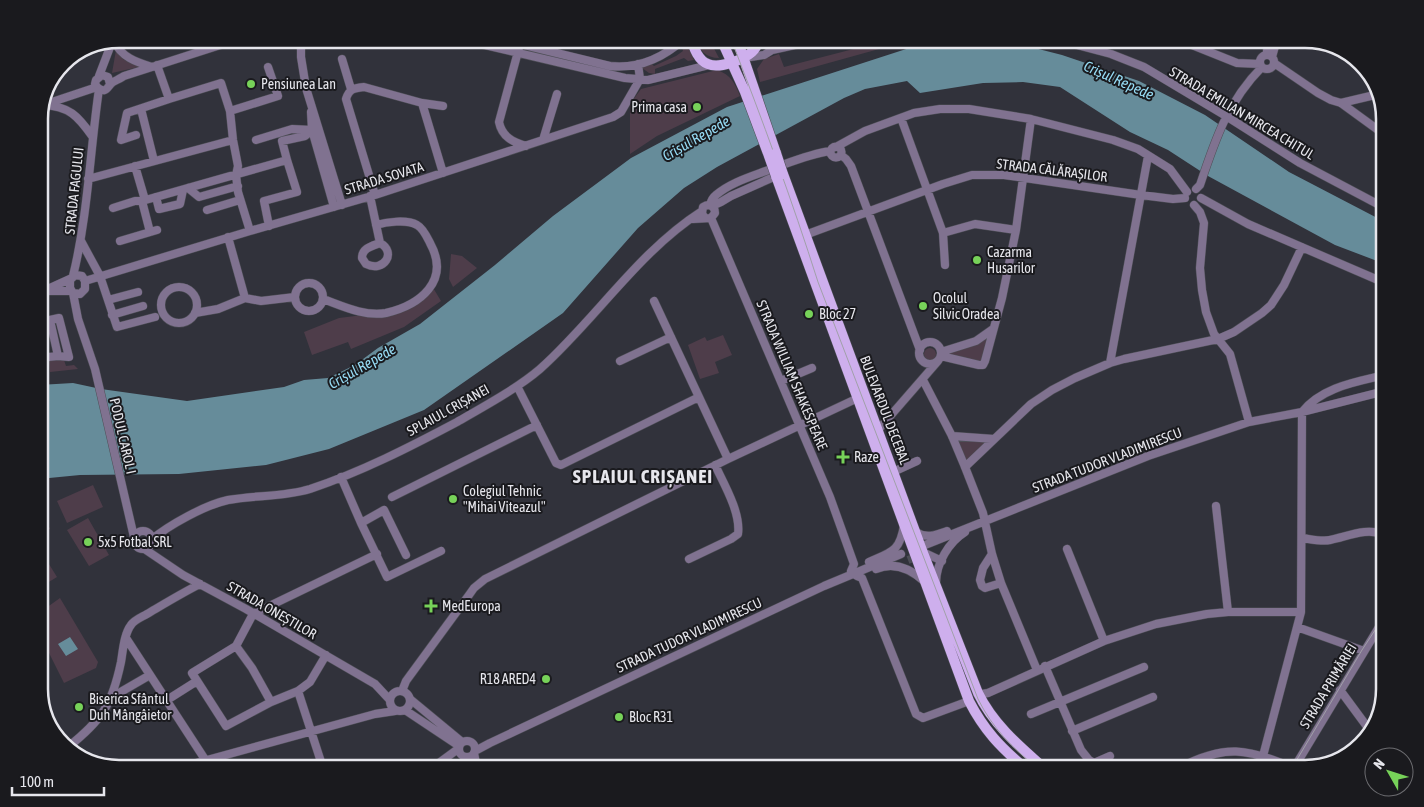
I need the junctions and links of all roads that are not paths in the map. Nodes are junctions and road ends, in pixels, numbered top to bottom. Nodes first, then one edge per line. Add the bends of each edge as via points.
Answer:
1 (117, 48) edge
2 (211, 48) edge
3 (301, 48) edge
4 (497, 48) edge
5 (519, 48) edge
6 (545, 48) edge
7 (672, 48) edge
8 (695, 48) edge
9 (725, 48) edge
10 (740, 48) edge
11 (755, 48) edge
12 (769, 48) edge
13 (781, 48) edge
14 (1088, 48) edge
15 (1199, 48) edge
16 (1267, 48) edge
17 (1274, 48) edge
18 (111, 49) edge
19 (772, 50) junction
20 (518, 53) junction
21 (743, 58) junction
22 (1271, 58) junction
23 (342, 59) dead end
24 (731, 62) junction
25 (638, 64) junction
26 (1248, 64) junction
27 (709, 65) junction
28 (155, 66) junction
29 (1261, 66) junction
30 (268, 67) dead end
31 (1252, 77) junction
32 (640, 79) junction
33 (103, 82) junction
34 (351, 89) junction
35 (750, 90) junction
36 (558, 94) dead end
37 (1373, 96) edge
38 (169, 99) junction
39 (50, 103) edge
40 (422, 103) junction
41 (1341, 103) junction
42 (49, 106) edge
43 (443, 106) dead end
44 (140, 109) junction
45 (230, 111) junction
46 (901, 118) junction
47 (1031, 119) junction
48 (1224, 120) junction
49 (1376, 128) edge
50 (315, 129) junction
51 (93, 133) junction
52 (136, 135) dead end
53 (233, 140) junction
54 (256, 140) dead end
55 (543, 140) junction
56 (526, 146) junction
57 (833, 149) junction
58 (1148, 156) junction
59 (287, 160) junction
60 (154, 161) junction
61 (135, 166) junction
62 (443, 173) junction
63 (236, 175) junction
64 (779, 175) junction
65 (1023, 178) junction
66 (88, 179) junction
67 (238, 186) junction
68 (1198, 187) junction
69 (186, 189) junction
70 (928, 190) junction
71 (372, 195) junction
72 (1141, 195) junction
73 (1186, 195) junction
74 (156, 197) junction
75 (1201, 198) junction
76 (240, 200) junction
77 (144, 201) junction
78 (1376, 203) edge
79 (1194, 205) junction
80 (338, 206) junction
81 (113, 208) dead end
82 (207, 210) dead end
83 (709, 211) junction
84 (869, 212) junction
85 (376, 224) junction
86 (269, 226) junction
87 (1016, 230) junction
88 (250, 231) junction
89 (943, 233) junction
90 (805, 235) junction
91 (228, 238) junction
92 (81, 241) junction
93 (120, 241) dead end
94 (380, 243) dead end
95 (1302, 247) junction
96 (79, 253) junction
97 (88, 254) junction
98 (945, 265) dead end
99 (100, 276) junction
100 (78, 278) junction
101 (1376, 279) edge
102 (48, 289) edge
103 (48, 292) edge
104 (72, 292) junction
105 (138, 292) dead end
106 (82, 293) junction
107 (295, 296) junction
108 (246, 298) junction
109 (323, 299) junction
110 (108, 300) junction
111 (654, 301) dead end
112 (143, 306) dead end
113 (76, 308) junction
114 (195, 313) junction
115 (112, 315) junction
116 (155, 317) dead end
117 (993, 329) junction
118 (671, 337) junction
119 (1218, 339) junction
120 (920, 350) junction
121 (58, 356) junction
122 (940, 356) junction
123 (48, 357) edge
124 (620, 361) dead end
125 (923, 361) junction
126 (1110, 363) junction
127 (812, 368) dead end
128 (1376, 377) edge
129 (922, 380) junction
130 (781, 381) junction
131 (517, 386) junction
132 (1376, 393) edge
133 (699, 396) junction
134 (858, 398) junction
135 (1302, 412) junction
136 (1249, 422) junction
137 (537, 425) junction
138 (800, 426) junction
139 (878, 430) junction
140 (952, 436) junction
141 (994, 439) junction
142 (728, 459) junction
143 (917, 461) dead end
144 (715, 466) junction
145 (965, 467) junction
146 (893, 472) junction
147 (340, 477) junction
148 (392, 497) dead end
149 (1216, 506) dead end
150 (129, 516) junction
151 (361, 523) junction
152 (904, 523) junction
153 (981, 523) junction
154 (916, 532) junction
155 (1376, 532) edge
156 (134, 537) junction
157 (1302, 538) junction
158 (147, 539) junction
159 (1067, 549) dead end
160 (442, 551) dead end
161 (376, 554) junction
162 (901, 554) tunnel mouth
163 (992, 554) junction
164 (406, 555) dead end
165 (689, 559) dead end
166 (942, 561) junction
167 (855, 569) junction
168 (844, 578) junction
169 (1001, 583) junction
170 (200, 584) junction
171 (932, 584) junction
172 (1228, 612) junction
173 (1301, 612) junction
174 (253, 614) junction
175 (1297, 627) junction
176 (1376, 632) edge
177 (126, 638) junction
178 (1104, 640) junction
179 (236, 646) junction
180 (1364, 651) junction
181 (326, 655) junction
182 (1046, 666) junction
183 (1144, 667) dead end
184 (1036, 670) junction
185 (150, 675) junction
186 (197, 681) junction
187 (375, 684) junction
188 (1340, 690) junction
189 (298, 691) junction
190 (400, 691) junction
191 (982, 695) junction
192 (112, 697) junction
193 (1152, 697) dead end
194 (410, 699) junction
195 (167, 700) junction
196 (389, 700) junction
197 (969, 701) junction
198 (271, 702) junction
199 (1060, 702) junction
200 (405, 710) junction
201 (395, 711) junction
202 (375, 714) junction
203 (1031, 714) dead end
204 (1366, 725) edge
205 (1072, 731) junction
206 (311, 732) junction
207 (490, 742) junction
208 (74, 743) edge
209 (466, 749) junction
210 (1110, 756) dead end
211 (1263, 756) junction
212 (205, 760) edge
213 (210, 760) edge
214 (320, 760) edge
215 (446, 760) edge
216 (469, 760) edge
217 (472, 760) edge
218 (1016, 760) edge
219 (1035, 760) edge
220 (1089, 760) edge
221 (1101, 760) edge
222 (1196, 760) edge
223 (1273, 760) edge
224 (1298, 760) edge

1 - 28 street via 133,61
2 - 28 street
3 - 50 street
4 - 20 street
5 - 20 street
6 - 25 street via 610,66
7 - 25 street
8 - 27 main road
9 - 24 main road, BULEVARDUL DECEBAL
10 - 21 main road, BULEVARDUL DECEBAL
11 - 21 main road
12 - 19 street
13 - 19 street
14 - 48 street, STRADA EMILIAN MIRCEA CHITUL via 1144,67
15 - 26 street
16 - 22 street
17 - 22 street
18 - 33 street, STRADA FAGULUI
19 - 21 street via 764,55
20 - 32 street
20 - 56 street via 499,122 500,129 509,139
21 - 24 main road
21 - 35 main road, BULEVARDUL DECEBAL
22 - 29 street via 1261,58
22 - 29 street via 1270,69
22 - 41 street via 1318,93
23 - 34 street
24 - 27 main road
24 - 35 main road, BULEVARDUL DECEBAL
25 - 32 street
26 - 29 street
26 - 31 street
27 - 32 street via 653,79
28 - 33 street
28 - 38 street
29 - 31 street
30 - 45 street via 278,96
31 - 48 street
32 - 55 street, STRADA SOVATA via 621,112
33 - 39 street
33 - 51 street, STRADA FAGULUI
34 - 40 street via 364,87
34 - 71 street via 346,99
35 - 64 main road, BULEVARDUL DECEBAL, bridge
36 - 55 street
37 - 41 street
38 - 44 street
38 - 45 street via 221,83
40 - 43 street
40 - 62 street
41 - 49 street
42 - 51 street via 70,112
44 - 52 street via 127,113 121,140
44 - 60 street
45 - 53 street
46 - 47 street via 927,110 969,109
46 - 57 street via 866,131
46 - 70 street
47 - 58 street via 1113,140
47 - 65 street
48 - 68 street
48 - 78 street, STRADA EMILIAN MIRCEA CHITUL
50 - 54 street via 292,129
50 - 59 street via 305,136 282,142
50 - 80 street
51 - 66 street, STRADA FAGULUI
53 - 60 street
53 - 63 street via 238,166
55 - 56 street, STRADA SOVATA
56 - 62 street, STRADA SOVATA
57 - 83 street via 811,154 725,188 712,200
57 - 84 street via 831,156 841,155 851,166
58 - 72 street
58 - 73 street via 1170,169
59 - 63 street
59 - 86 street via 297,192 264,201
60 - 61 street
61 - 66 street
61 - 77 street
62 - 71 street, STRADA SOVATA
63 - 67 street
63 - 69 street
64 - 83 street via 731,196
64 - 90 main road, BULEVARDUL DECEBAL
64 - 134 main road, BULEVARDUL DECEBAL
65 - 70 street, STRADA CĂLĂRAȘILOR via 972,176
65 - 72 street, STRADA CĂLĂRAȘILOR
65 - 87 street
66 - 92 street, STRADA FAGULUI
67 - 69 street via 199,197
67 - 76 street
68 - 73 street
68 - 75 street
69 - 74 street
69 - 74 street via 180,204 159,209
70 - 84 street, STRADA CĂLĂRAȘILOR
70 - 89 street
71 - 80 street, STRADA SOVATA
71 - 85 street
72 - 73 street, STRADA CĂLĂRAȘILOR via 1173,199
72 - 126 street
73 - 79 street via 1189,204
74 - 77 street
75 - 79 street
75 - 95 street via 1248,224
76 - 82 street
76 - 88 street
77 - 81 street
77 - 93 street via 154,231
79 - 119 street via 1204,224 1200,257 1202,290 1208,318
80 - 86 street, STRADA SOVATA
83 - 130 street, STRADA WILLIAM SHAKESPEARE
83 - 131 street, SPLAIUL CRIȘANEI via 689,219 643,260 587,322
84 - 90 street, STRADA CĂLĂRAȘILOR
84 - 120 street
85 - 94 street
85 - 109 street via 408,222 422,229 436,253 432,286 425,295 407,306 385,313 371,314
86 - 88 street, STRADA SOVATA
87 - 89 street via 975,224
87 - 117 street
88 - 91 street, STRADA SOVATA
89 - 98 street
90 - 139 main road, BULEVARDUL DECEBAL
91 - 99 street, STRADA SOVATA
91 - 108 street
92 - 96 street, STRADA FAGULUI
92 - 97 street
95 - 101 street
95 - 119 street via 1271,305 1234,332
96 - 97 street
96 - 100 street, STRADA FAGULUI
97 - 99 street
99 - 100 street, STRADA SOVATA
99 - 110 street
100 - 102 street, STRADA SOVATA
100 - 104 street, STRADA FAGULUI via 70,282
100 - 106 street, STRADA FAGULUI via 85,289
103 - 104 street, STRADA SOVATA
104 - 106 street
104 - 113 street, STRADA FAGULUI
105 - 110 street
106 - 113 street, STRADA FAGULUI
107 - 108 street via 261,301
107 - 109 street via 296,303 306,311 319,307
107 - 109 street via 297,288 307,282 320,287
108 - 114 street
110 - 115 street
111 - 118 street
112 - 115 street
113 - 150 street, PODUL CAROL I via 95,369
114 - 114 street via 186,321 170,320 162,311 165,294 174,288 191,291 197,302
115 - 116 street via 119,328
117 - 122 street via 976,341
117 - 122 street via 983,365
118 - 124 street
118 - 133 street
119 - 126 street
119 - 136 street via 1230,354
120 - 122 street via 925,343 931,342 939,346
120 - 125 street
121 - 121 street via 50,320 59,318 69,357
121 - 123 street
122 - 125 street via 929,364
122 - 129 street
125 - 129 street
126 - 141 street via 1052,390 1031,404
127 - 130 street
128 - 135 street via 1327,392
129 - 139 street
129 - 140 street
130 - 138 street, STRADA WILLIAM SHAKESPEARE
131 - 137 street
131 - 147 street, SPLAIUL CRIȘANEI via 458,422 361,470
132 - 135 street, STRADA TUDOR VLADIMIRESCU
133 - 137 street via 561,465 556,463
133 - 142 street
134 - 138 street
134 - 152 main road, BULEVARDUL DECEBAL
135 - 136 street, STRADA TUDOR VLADIMIRESCU
135 - 157 street
136 - 153 street, STRADA TUDOR VLADIMIRESCU via 1148,456
137 - 148 street
138 - 142 street
138 - 167 street, STRADA WILLIAM SHAKESPEARE via 830,497
139 - 146 main road, BULEVARDUL DECEBAL
140 - 141 street
140 - 145 street
141 - 145 street
142 - 144 street
143 - 146 street
144 - 165 street via 731,498 738,534
144 - 190 street via 485,579 474,588
145 - 153 street
146 - 154 main road, BULEVARDUL DECEBAL
147 - 151 street
147 - 158 street, SPLAIUL CRIȘANEI via 308,489 212,505
149 - 172 street
150 - 156 street, PODUL CAROL I
150 - 158 street
151 - 161 street
151 - 164 street via 384,510
152 - 167 street via 901,541 896,548
152 - 171 main road, BULEVARDUL DECEBAL
153 - 154 street via 934,535 923,536
153 - 163 street
153 - 166 street via 958,538
153 - 166 street, STRADA TUDOR VLADIMIRESCU via 925,549
154 - 171 main road, BULEVARDUL DECEBAL
155 - 157 street via 1328,540
156 - 158 street via 138,532
156 - 158 street via 138,547
157 - 173 street
158 - 170 street, STRADA ONEȘTILOR via 156,557
159 - 178 street
160 - 161 street via 388,577
161 - 174 street
162 - 168 street, STRADA TUDOR VLADIMIRESCU
163 - 169 street
163 - 169 street via 980,580 985,588
166 - 171 street
167 - 168 street via 849,578
167 - 171 street via 896,566 910,570
167 - 197 street, STRADA WILLIAM SHAKESPEARE via 862,578 916,714 924,718
168 - 207 street, STRADA TUDOR VLADIMIRESCU
169 - 184 street
170 - 174 street, STRADA ONEȘTILOR
170 - 177 street via 131,624
171 - 191 main road, BULEVARDUL DECEBAL
171 - 197 main road, BULEVARDUL DECEBAL
172 - 173 street
172 - 178 street via 1156,624
173 - 175 street
174 - 179 street
174 - 181 street, STRADA ONEȘTILOR
175 - 180 street
175 - 211 street
176 - 180 street, STRADA PRIMĂRIEI
177 - 185 street
177 - 192 street
178 - 182 street
179 - 186 street via 192,673
179 - 198 street
180 - 188 street, STRADA PRIMĂRIEI
181 - 187 street, STRADA ONEȘTILOR
181 - 189 street via 310,682
182 - 184 street
182 - 199 street
183 - 199 street
184 - 191 street
185 - 192 street
185 - 195 street
186 - 195 street
186 - 198 street via 226,726
187 - 190 street, STRADA ONEȘTILOR
187 - 196 street, STRADA ONEȘTILOR
188 - 204 street
188 - 224 street, STRADA PRIMĂRIEI
189 - 198 street
189 - 206 street
190 - 194 street
190 - 196 street via 393,693
191 - 219 main road, BULEVARDUL DECEBAL via 999,726
192 - 208 street via 104,713
193 - 205 street
194 - 200 street
194 - 209 street
195 - 212 street
196 - 201 street
196 - 202 street
197 - 218 main road, BULEVARDUL DECEBAL via 995,741
199 - 203 street
199 - 205 street
200 - 201 street
200 - 209 street
201 - 202 street
202 - 206 street
205 - 220 street
206 - 213 street
206 - 214 street
207 - 209 street, STRADA TUDOR VLADIMIRESCU
207 - 209 street, STRADA TUDOR VLADIMIRESCU
209 - 215 street
209 - 216 street
209 - 217 street
210 - 221 street
211 - 222 street via 1221,752
211 - 223 street

